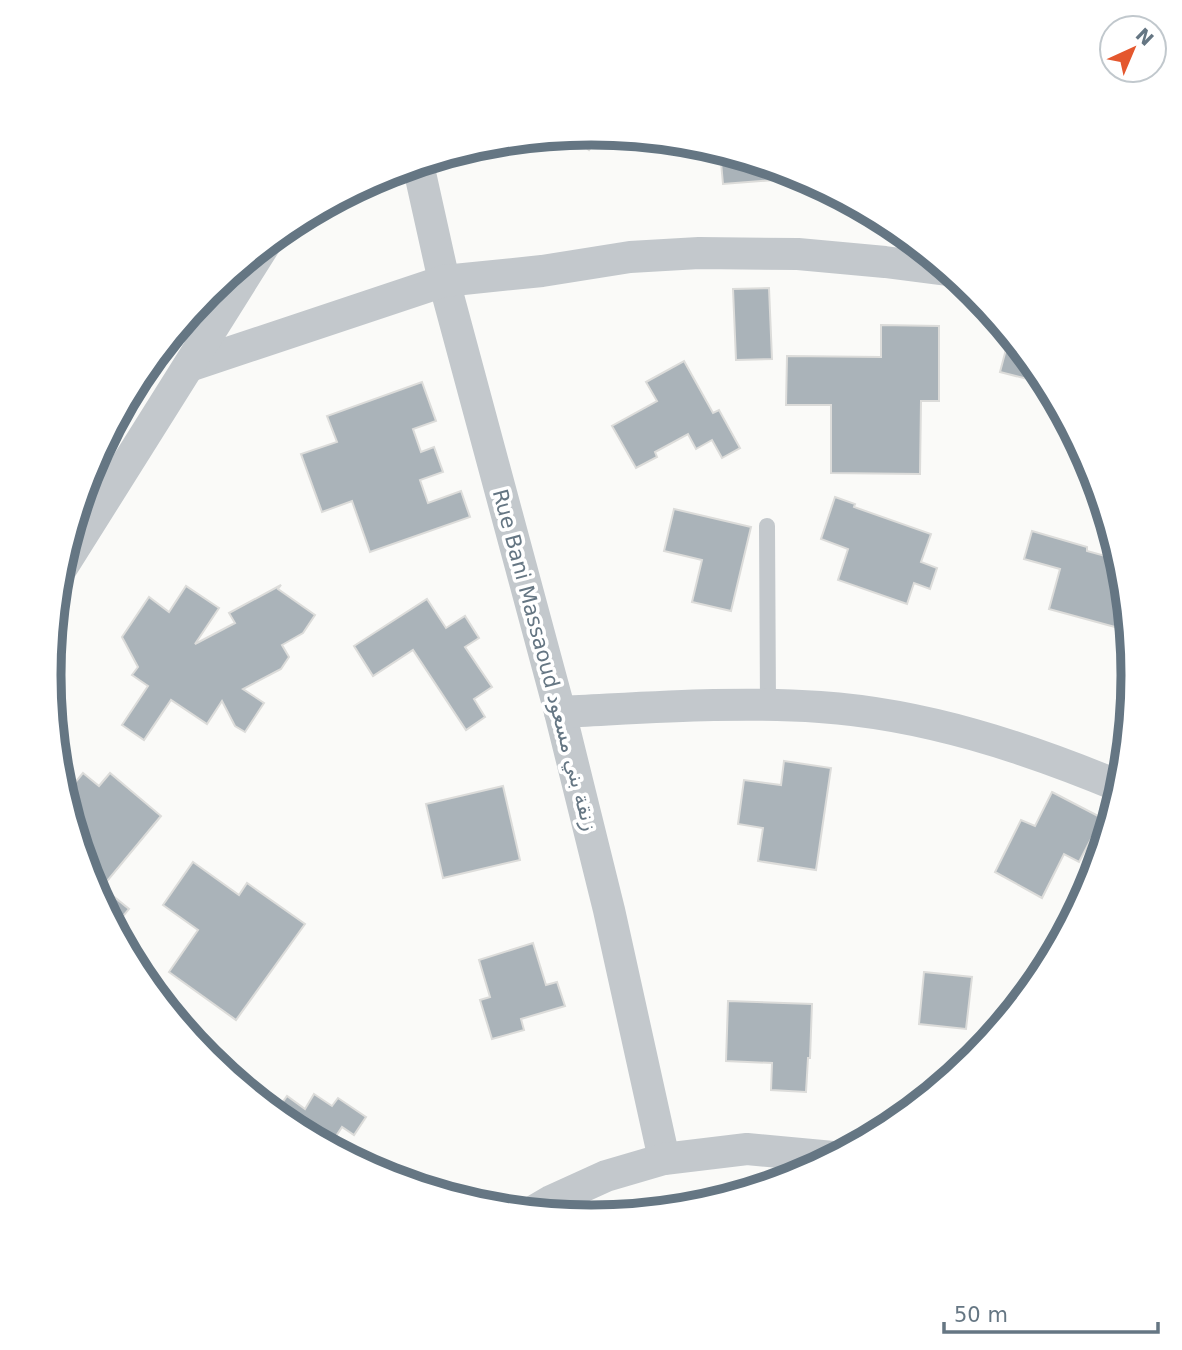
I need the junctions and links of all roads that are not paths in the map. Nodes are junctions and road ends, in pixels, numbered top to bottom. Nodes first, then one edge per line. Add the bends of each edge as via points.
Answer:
1 (420, 173) edge
2 (928, 268) edge
3 (247, 273) edge
4 (444, 281) junction
5 (189, 366) junction
6 (767, 526) dead end
7 (78, 542) edge
8 (768, 705) junction
9 (560, 712) junction
10 (1110, 783) edge
11 (814, 1155) edge
12 (664, 1159) junction
13 (548, 1203) edge

1 - 4 street, Rue Bani Massaoud زنقة بني مسعود
2 - 4 street via 798,254 699,253 630,257
3 - 5 street
4 - 5 street
4 - 9 street, Rue Bani Massaoud زنقة بني مسعود
5 - 7 street
6 - 8 lane
8 - 9 street
8 - 10 street via 822,707 934,725 998,741
9 - 12 street, Rue Bani Massaoud زنقة بني مسعود via 610,910
11 - 12 street via 747,1149
12 - 13 street via 606,1176

